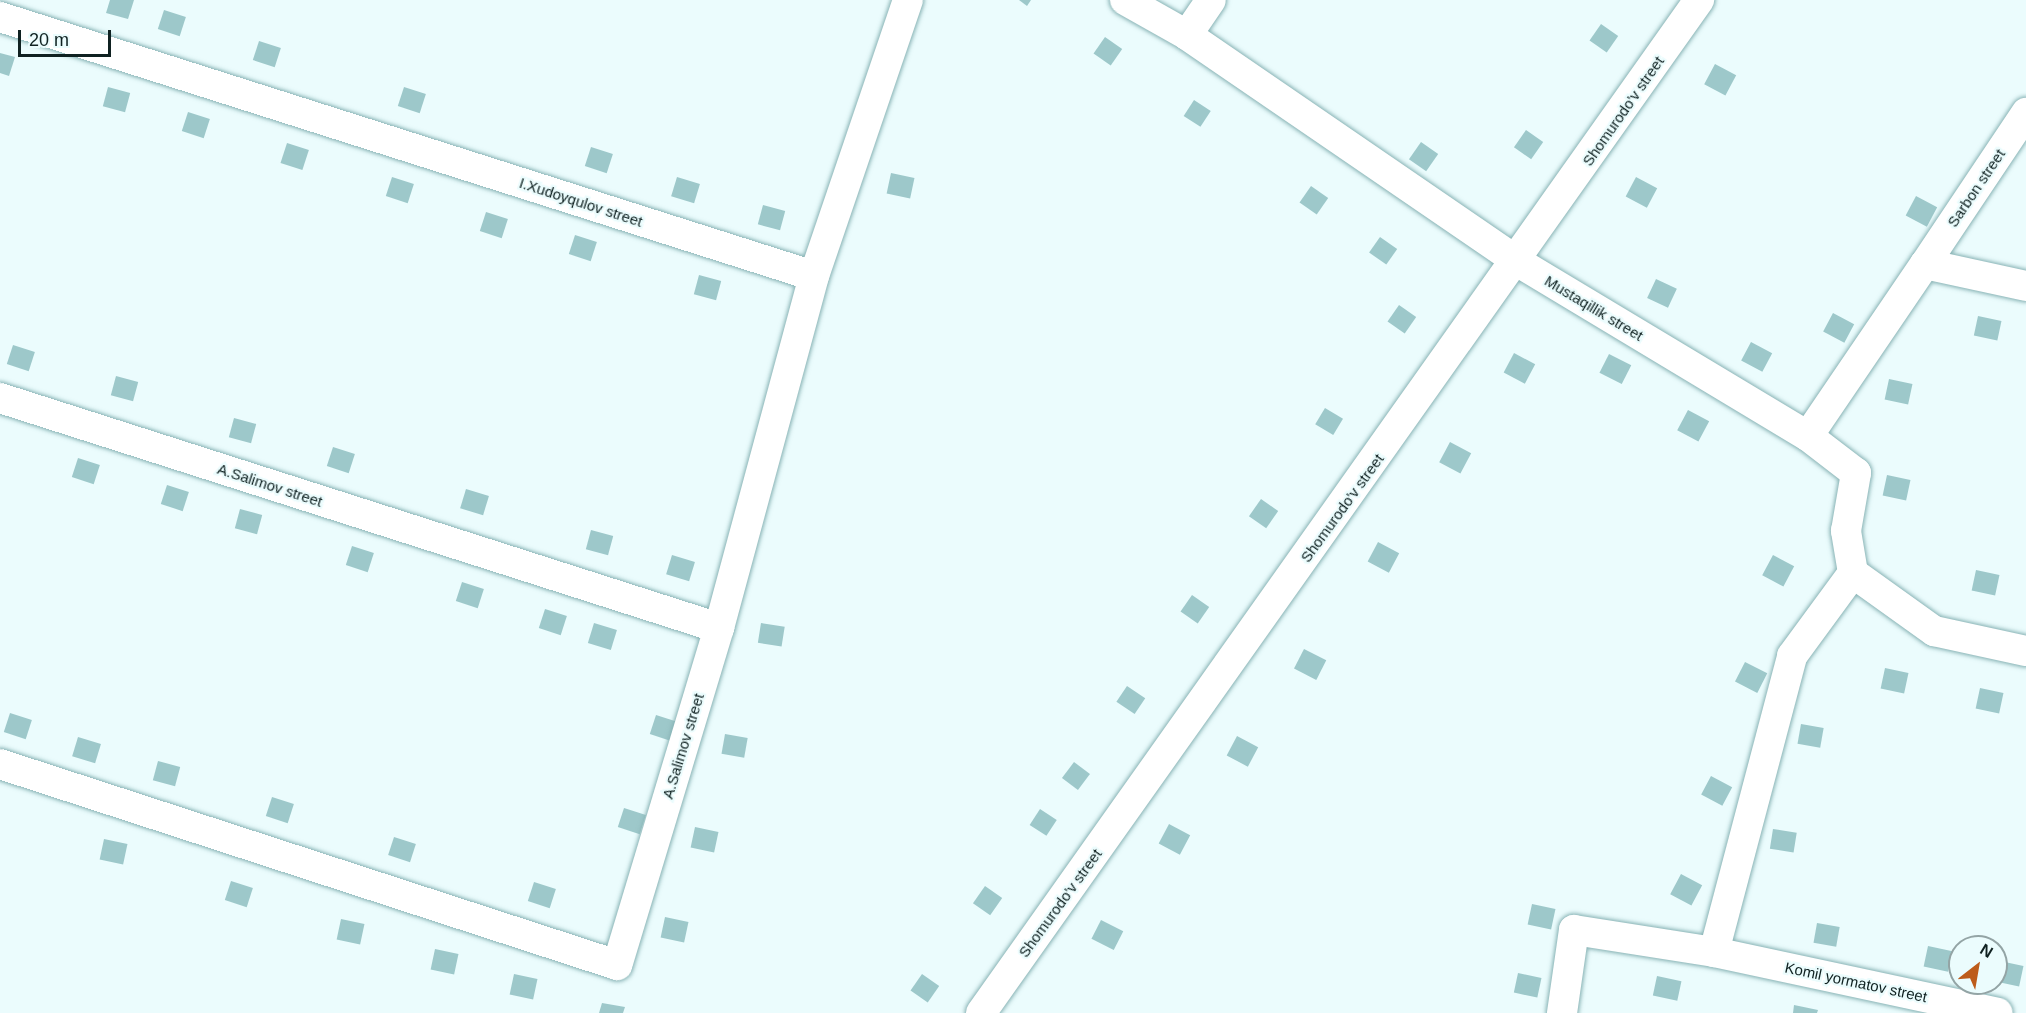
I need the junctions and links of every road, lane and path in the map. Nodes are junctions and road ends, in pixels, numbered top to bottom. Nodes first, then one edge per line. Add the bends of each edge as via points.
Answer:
1 (908, 0) edge
2 (1125, 0) edge
3 (1211, 0) edge
4 (1700, 0) edge
5 (0, 17) edge
6 (1187, 34) junction
7 (2026, 113) edge
8 (1518, 262) junction
9 (1925, 264) junction
10 (814, 276) junction
11 (2026, 286) edge
12 (0, 399) edge
13 (1808, 436) junction
14 (1853, 573) junction
15 (718, 628) junction
16 (2026, 651) edge
17 (0, 764) edge
18 (1714, 952) junction
19 (981, 1013) edge
20 (1562, 1013) edge
21 (1998, 1013) edge

1 - 10 street
2 - 6 street, Mustaqillik street
3 - 6 street
4 - 8 street, Shomurodo'v street
5 - 10 street, I.Хudoyqulov street
6 - 8 street, Mustaqillik street
7 - 9 street, Sarbon street
8 - 13 street, Mustaqillik street
8 - 19 street, Shomurodo'v street
9 - 11 street
9 - 13 street
10 - 15 street
12 - 15 street, A.Salimov street
13 - 14 street, Mustaqillik street via 1856,473 1846,531
14 - 16 street via 1934,631
14 - 18 street via 1792,656
15 - 17 street, A.Salimov street via 616,965
18 - 20 street, Komil yormatov street via 1574,930
18 - 21 street, Komil yormatov street

